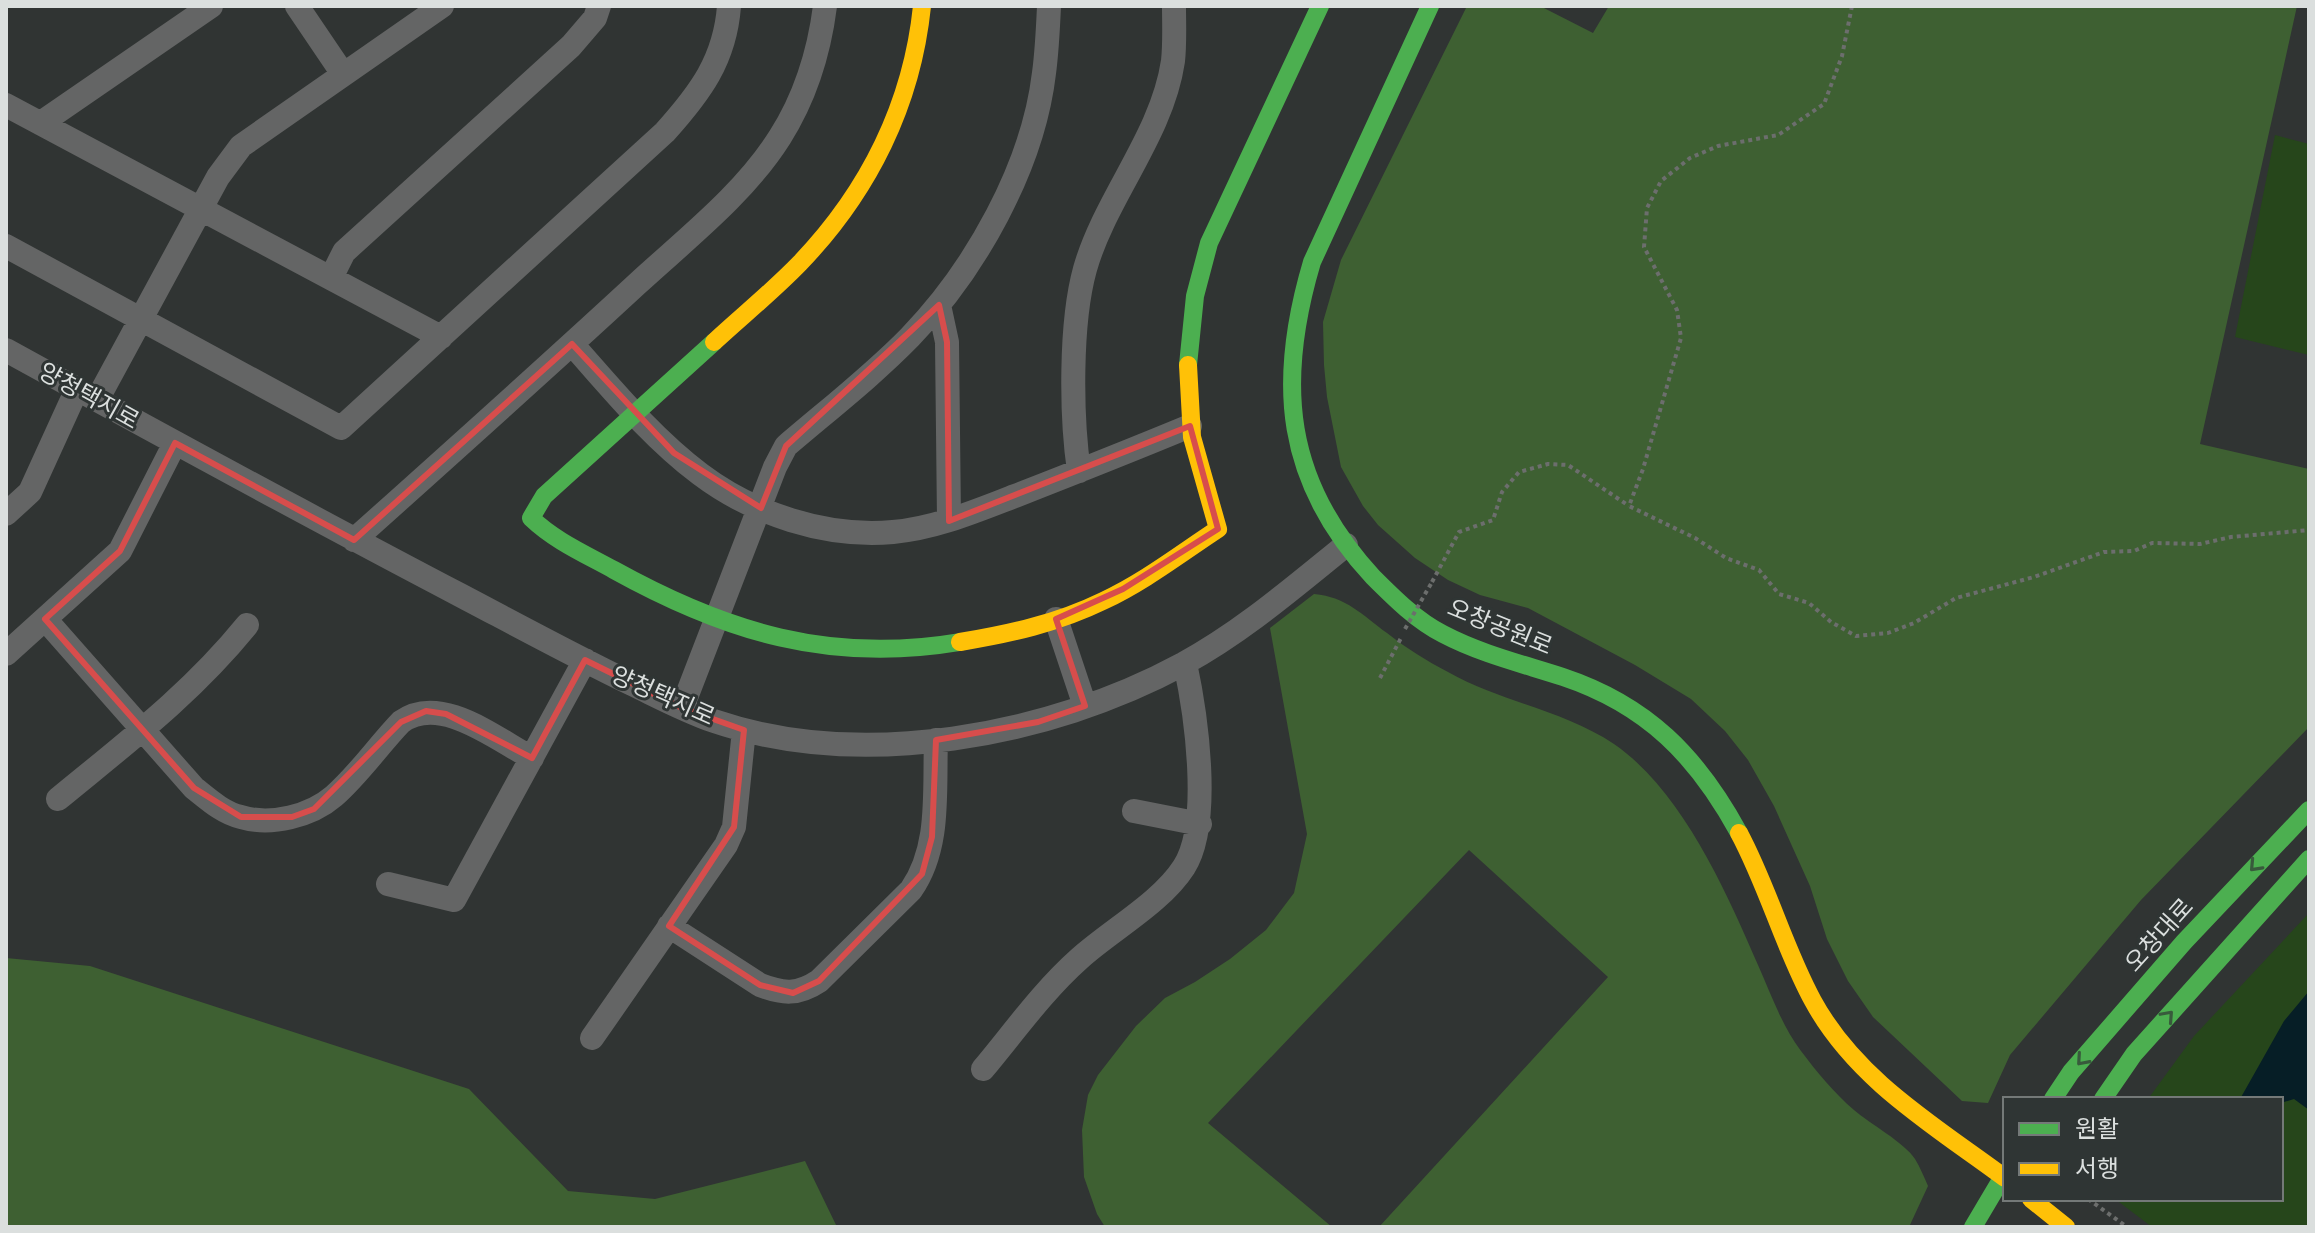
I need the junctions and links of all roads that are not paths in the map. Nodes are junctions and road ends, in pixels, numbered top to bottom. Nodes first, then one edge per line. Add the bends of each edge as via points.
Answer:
1 (211, 6) edge
2 (297, 6) edge
3 (442, 6) edge
4 (599, 6) edge
5 (729, 6) edge
6 (825, 6) edge
7 (922, 6) edge
8 (1049, 6) edge
9 (1174, 6) edge
10 (1320, 6) edge
11 (1430, 6) edge
12 (343, 74) junction
13 (6, 105) edge
14 (41, 123) junction
15 (201, 209) junction
16 (6, 246) edge
17 (331, 278) junction
18 (939, 305) junction
19 (141, 319) junction
20 (441, 337) junction
21 (572, 344) junction
22 (6, 350) edge
23 (87, 394) junction
24 (635, 414) junction
25 (1190, 426) junction
26 (175, 443) junction
27 (1079, 471) junction
28 (761, 508) junction
29 (6, 514) edge
30 (949, 520) junction
31 (354, 540) junction
32 (1346, 545) junction
33 (45, 619) junction
34 (1056, 619) junction
35 (717, 620) junction
36 (247, 625) dead end
37 (6, 654) edge
38 (585, 660) junction
39 (1185, 663) junction
40 (1085, 706) junction
41 (682, 708) junction
42 (141, 730) junction
43 (744, 730) junction
44 (936, 740) junction
45 (532, 758) junction
46 (58, 799) dead end
47 (2309, 810) edge
48 (1134, 811) dead end
49 (1200, 824) junction
50 (2309, 859) edge
51 (388, 884) dead end
52 (669, 926) junction
53 (592, 1038) dead end
54 (983, 1069) dead end
55 (2054, 1097) edge
56 (2104, 1097) edge
57 (2003, 1175) edge
58 (2003, 1178) edge
59 (2032, 1203) edge
60 (1973, 1227) edge
61 (2066, 1227) edge

1 - 14 street
2 - 12 street
3 - 12 street
4 - 17 street via 571,46 344,252
5 - 20 street via 722,48 695,99
6 - 21 street via 812,70 779,138 728,200
7 - 24 street via 903,104 862,185 835,224 800,263
8 - 18 street via 1044,75 1022,161 972,260
9 - 27 street via 1173,62 1164,96 1085,269 1075,353
10 - 25 street via 1206,254 1190,331
11 - 32 street, 오창공원로 via 1312,262 1293,326 1292,417 1302,460 1314,494
12 - 15 street via 241,146
13 - 14 street
14 - 15 street
15 - 17 street
15 - 19 street
16 - 19 street
17 - 20 street
18 - 28 street via 786,446
18 - 30 street via 947,342
19 - 20 street via 341,428
19 - 23 street
21 - 24 street
21 - 31 street
22 - 23 street, 양청택지로
23 - 26 street, 양청택지로
23 - 29 street via 30,492
24 - 28 street via 702,476
24 - 35 street via 544,496 531,518 549,535
25 - 27 street
25 - 34 street via 1218,529 1123,589
26 - 31 street, 양청택지로
26 - 33 street via 120,551
27 - 30 street
28 - 30 street via 812,526 850,532 893,532
28 - 35 street
31 - 38 street, 양청택지로
32 - 39 street, 양청택지로 via 1241,627
32 - 57 street, 오창공원로 via 1400,603 1442,634 1602,694 1657,726 1724,805 1814,1002 1835,1035 1884,1087
33 - 37 street
33 - 42 street
34 - 35 street via 953,644 873,650 794,642
34 - 40 street
35 - 41 street
36 - 42 street via 189,690
38 - 41 street, 양청택지로
38 - 45 street
39 - 40 street, 양청택지로
39 - 49 street
40 - 44 street, 양청택지로 via 1038,722
41 - 43 street, 양청택지로
42 - 45 street via 214,804 241,817 268,819 292,817 333,797 412,714 446,714
42 - 46 street
43 - 44 street, 양청택지로 via 837,743
43 - 52 street via 734,827
44 - 52 street via 932,837 922,874 808,989 777,992 760,985
45 - 51 street via 454,900
47 -> 55 street, 오창대로 via 2184,942
48 - 49 street
49 - 54 street via 1184,867 1078,960
56 -> 50 street via 2134,1054
52 - 53 street
58 - 60 street
59 - 61 street

